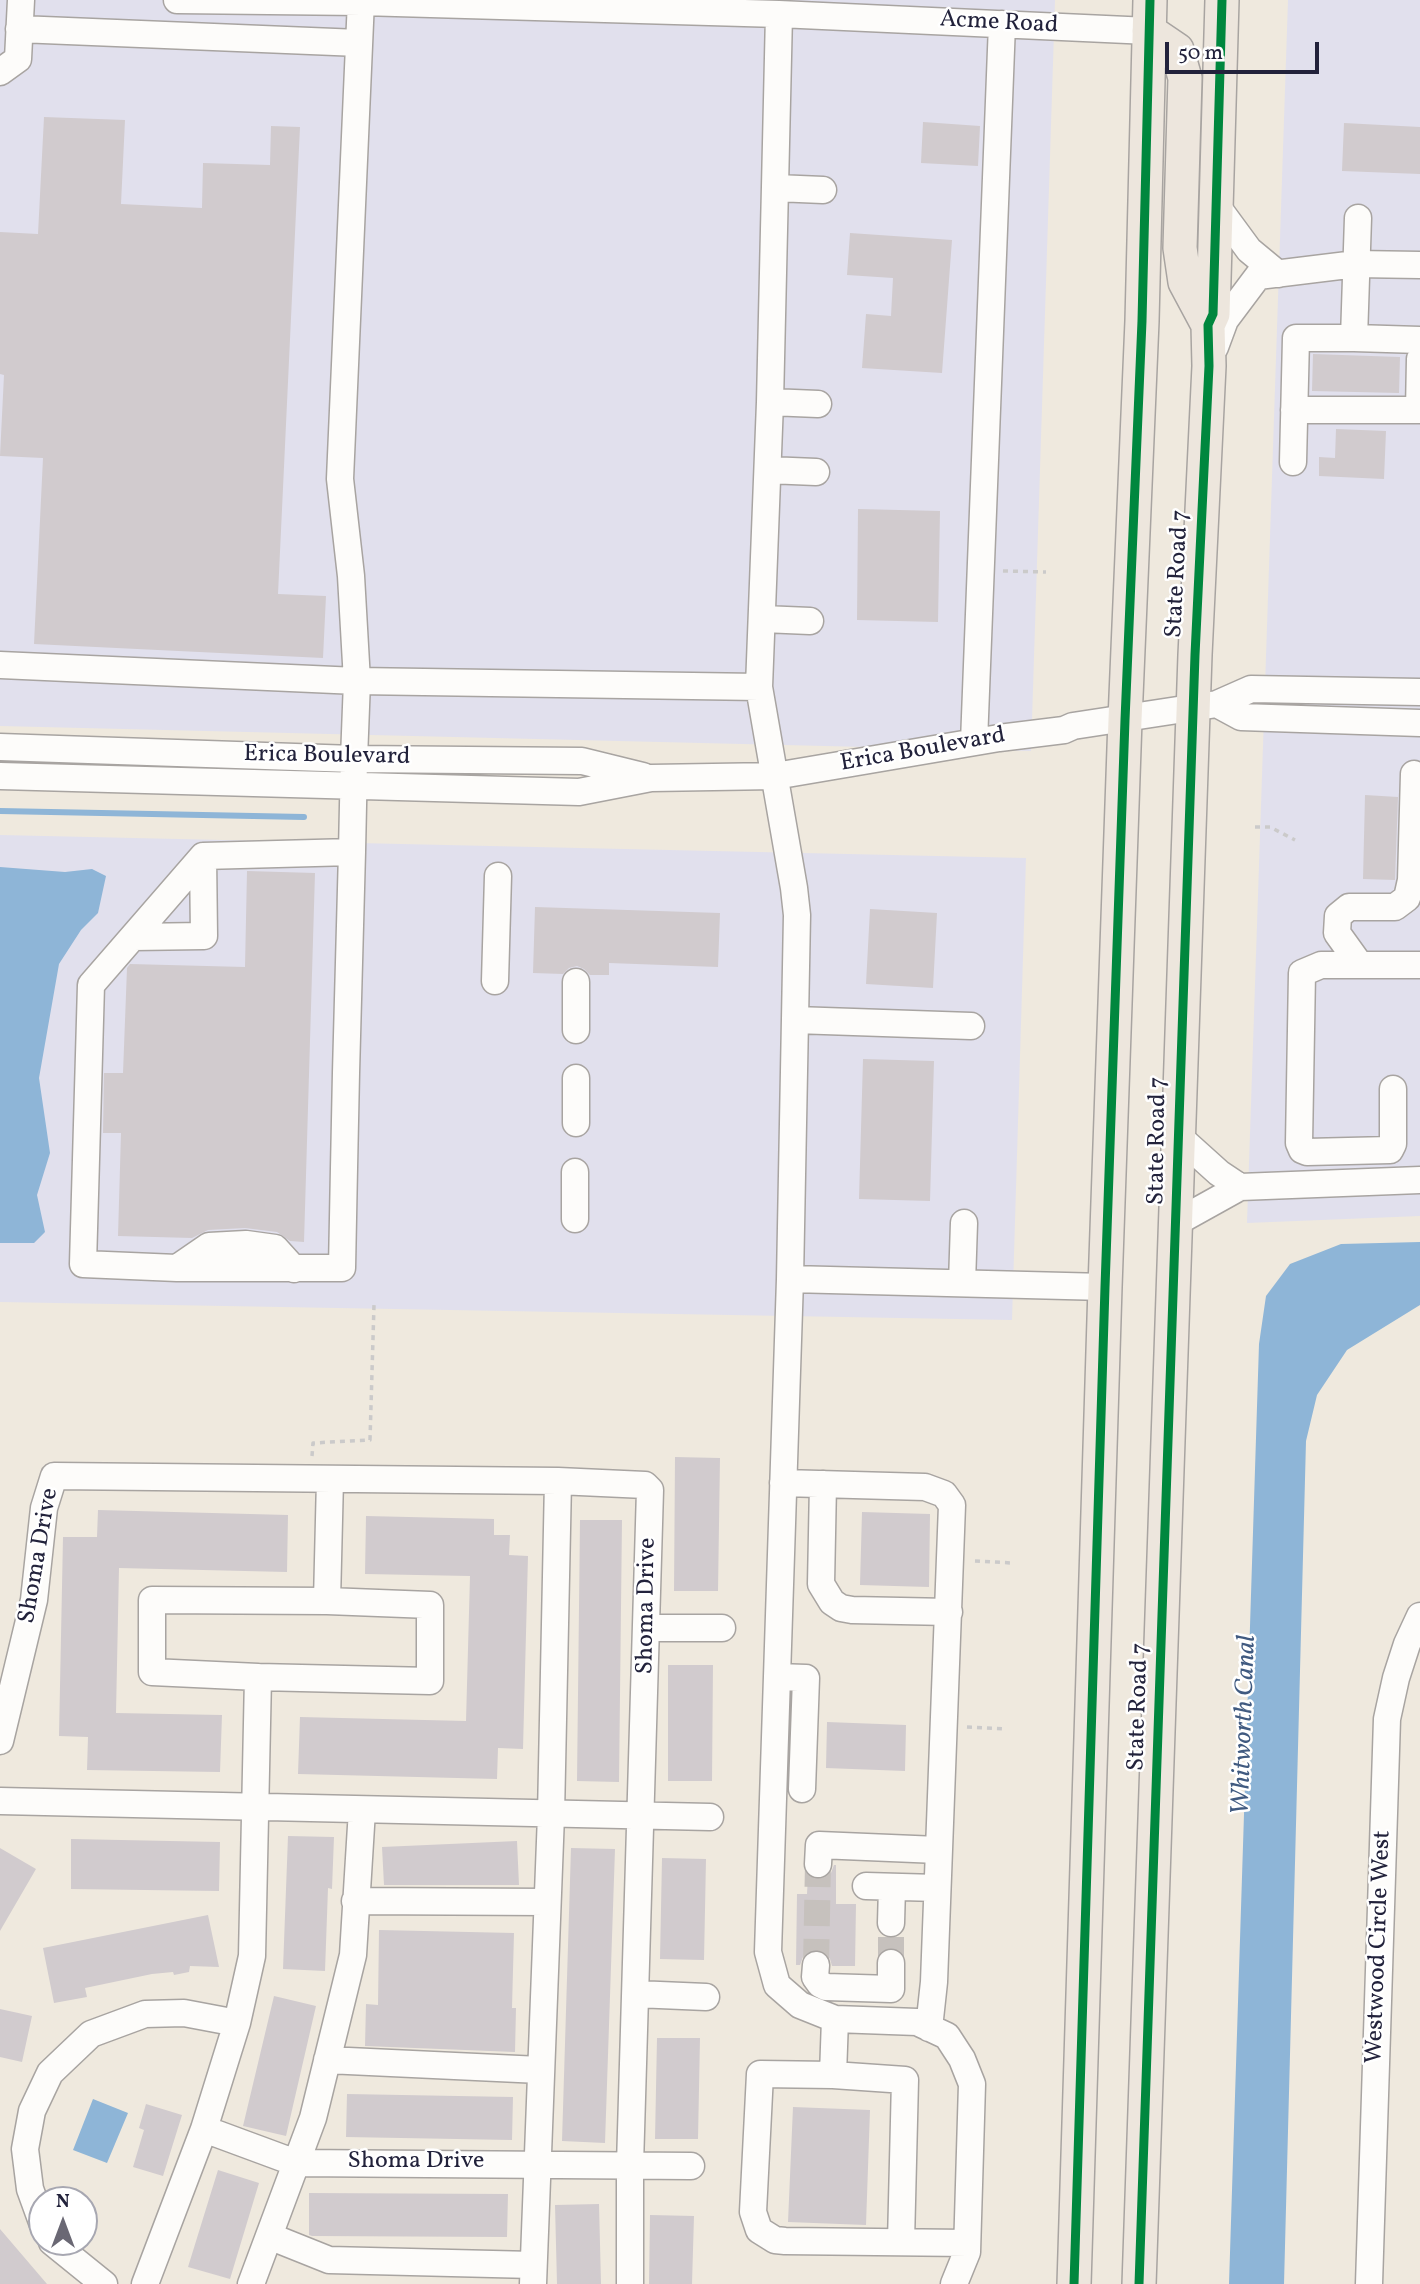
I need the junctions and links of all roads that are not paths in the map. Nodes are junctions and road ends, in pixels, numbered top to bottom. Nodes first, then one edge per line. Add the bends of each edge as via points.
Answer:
1 (21, 0) edge
2 (177, 0) edge
3 (1222, 0) edge
4 (361, 1) edge
5 (649, 5) edge
6 (867, 9) edge
7 (779, 14) junction
8 (1149, 15) edge
9 (1002, 23) junction
10 (19, 29) junction
11 (359, 43) junction
12 (0, 72) edge
13 (776, 188) junction
14 (823, 190) dead end
15 (1216, 205) junction
16 (1358, 218) dead end
17 (1356, 264) junction
18 (1420, 265) edge
19 (1278, 274) junction
20 (1208, 325) junction
21 (1354, 338) junction
22 (1420, 340) edge
23 (1420, 359) edge
24 (1209, 366) junction
25 (770, 402) junction
26 (818, 404) dead end
27 (1294, 410) junction
28 (1293, 461) dead end
29 (768, 470) junction
30 (817, 472) dead end
31 (763, 619) junction
32 (810, 621) dead end
33 (0, 665) edge
34 (357, 681) junction
35 (759, 687) junction
36 (1420, 692) edge
37 (1205, 706) junction
38 (1125, 720) junction
39 (1420, 723) edge
40 (974, 742) junction
41 (0, 747) edge
42 (354, 758) junction
43 (1414, 774) dead end
44 (0, 776) edge
45 (775, 776) junction
46 (651, 778) junction
47 (354, 785) junction
48 (352, 852) junction
49 (203, 856) junction
50 (498, 876) dead end
51 (133, 937) junction
52 (1360, 965) junction
53 (1420, 965) edge
54 (495, 981) dead end
55 (576, 982) dead end
56 (795, 1020) junction
57 (971, 1026) dead end
58 (576, 1030) dead end
59 (576, 1078) dead end
60 (1394, 1089) dead end
61 (576, 1123) dead end
62 (1179, 1137) junction
63 (575, 1172) dead end
64 (1420, 1180) edge
65 (1240, 1187) junction
66 (575, 1219) dead end
67 (1177, 1222) junction
68 (964, 1223) dead end
69 (790, 1279) junction
70 (962, 1283) junction
71 (1105, 1287) junction
72 (321, 1479) junction
73 (558, 1481) junction
74 (783, 1483) junction
75 (823, 1484) junction
76 (327, 1601) junction
77 (949, 1612) junction
78 (1420, 1616) edge
79 (647, 1628) junction
80 (722, 1628) dead end
81 (258, 1676) junction
82 (777, 1677) junction
83 (0, 1741) edge
84 (802, 1790) dead end
85 (0, 1801) edge
86 (255, 1807) junction
87 (362, 1810) junction
88 (551, 1815) junction
89 (642, 1817) junction
90 (710, 1817) dead end
91 (938, 1850) junction
92 (818, 1864) tunnel mouth
93 (937, 1888) junction
94 (355, 1901) junction
95 (547, 1902) junction
96 (891, 1923) tunnel mouth
97 (891, 1963) tunnel mouth
98 (816, 1965) tunnel mouth
99 (636, 1994) junction
100 (706, 1997) dead end
101 (835, 2019) junction
102 (237, 2022) junction
103 (929, 2028) junction
104 (327, 2060) junction
105 (540, 2070) junction
106 (833, 2075) junction
107 (204, 2129) junction
108 (296, 2163) junction
109 (536, 2164) junction
110 (631, 2165) junction
111 (691, 2166) dead end
112 (30, 2186) edge
113 (269, 2236) junction
114 (901, 2242) junction
115 (967, 2242) junction
116 (69, 2256) edge
117 (437, 2273) edge
118 (533, 2275) edge
119 (104, 2284) edge
120 (145, 2284) edge
121 (251, 2284) edge
122 (629, 2284) edge
123 (954, 2284) edge
124 (1074, 2284) edge
125 (1139, 2284) edge
126 (1369, 2284) edge

1 - 10 street
2 - 4 street, Acme Road
3 - 15 main road, State Road 7
4 - 5 street, Acme Road
4 - 11 street
5 - 7 street, Acme Road
6 - 7 street, Acme Road
6 - 9 street, Acme Road
7 - 13 street
8 - 9 street, Acme Road
8 - 20 main road via 1177,50 1185,78 1180,248 1185,282
8 - 38 main road, State Road 7
9 - 40 street
10 - 11 street
10 - 12 street via 18,59
11 - 34 street via 340,479
13 - 14 street
13 - 25 street
15 - 19 street via 1249,250
15 - 20 main road, State Road 7 via 1213,314
16 - 17 street
17 - 18 street
17 - 19 street
17 - 21 street
19 - 24 street via 1258,276 1225,320
20 - 24 main road, State Road 7
21 - 22 street
21 - 27 street via 1296,338
23 - 27 street via 1419,410
24 - 37 main road, State Road 7
25 - 26 street
25 - 29 street
27 - 28 street
29 - 30 street
29 - 31 street
31 - 32 street
31 - 35 street
33 - 34 street
34 - 35 street
34 - 42 street
35 - 45 street
36 - 37 street, Erica Boulevard via 1251,689
37 - 38 street, Erica Boulevard
37 - 39 street via 1241,717
37 - 62 main road, State Road 7
38 - 40 street, Erica Boulevard
38 - 71 main road, State Road 7
40 - 45 street, Erica Boulevard
41 - 42 street, Erica Boulevard
42 - 46 street, Erica Boulevard via 582,761
42 - 47 street
43 - 52 street via 1407,898 1395,907 1349,907 1338,916 1337,933
44 - 47 street, Erica Boulevard
45 - 46 street, Erica Boulevard
45 - 56 street via 797,915
46 - 47 street, Erica Boulevard via 579,792
47 - 48 street
48 - 49 street
48 - 51 street via 342,1268 83,1264 91,985
49 - 51 street
49 - 51 street via 204,936
50 - 54 street
52 - 53 street
52 - 60 street via 1321,965 1303,973 1302,1150 1390,1150
55 - 58 street
56 - 57 street
56 - 69 street
59 - 61 street
62 - 65 street
62 - 67 main road, State Road 7
63 - 66 street
64 - 65 street
65 - 67 street
67 - 125 main road, State Road 7
68 - 70 street
69 - 70 street
69 - 74 street
70 - 71 street
71 - 124 main road, State Road 7
72 - 73 street, Shoma Drive
72 - 76 street
72 - 83 street, Shoma Drive via 54,1476 44,1508 34,1600
73 - 79 street, Shoma Drive via 645,1485 650,1490
73 - 88 street
74 - 75 street
74 - 82 street
75 - 77 street via 821,1584 832,1602 852,1610
75 - 77 street via 925,1487 944,1494 952,1505
76 - 81 street via 430,1605 430,1681
76 - 81 street via 152,1600 152,1672
77 - 91 street
78 - 126 street, Westwood Circle West via 1407,1644 1387,1719
79 - 80 street
79 - 89 street, Shoma Drive
81 - 86 street
82 - 84 street via 806,1678
82 - 101 street via 768,1952 777,1984 800,2005
85 - 86 street
86 - 87 street
86 - 102 street via 252,1956
87 - 88 street
87 - 94 street
88 - 89 street
88 - 95 street
89 - 90 street
89 - 99 street, Shoma Drive
91 - 92 street via 819,1845
91 - 93 street
93 - 96 street via 879,1886
93 - 103 street
94 - 95 street
94 - 104 street via 353,1955
95 - 105 street
97 - 98 street via 891,1989 826,1987 815,1977
99 - 100 street
99 - 110 street, Shoma Drive
101 - 103 street via 917,2022
101 - 106 street
102 - 107 street
102 - 112 street via 184,2013 145,2014 91,2035 50,2073 32,2111 25,2149
103 - 115 street via 947,2036 972,2084
104 - 105 street
104 - 108 street
105 - 109 street
106 - 114 street via 905,2080
106 - 114 street via 760,2074 755,2221 759,2230 775,2240
107 - 108 street, Shoma Drive
107 - 120 street
108 - 109 street, Shoma Drive
108 - 113 street
109 - 110 street, Shoma Drive
109 - 118 street
110 - 111 street, Shoma Drive
110 - 122 street, Shoma Drive
113 - 117 street via 329,2260
113 - 121 street
114 - 115 street
115 - 123 street
116 - 119 street
117 - 118 street

